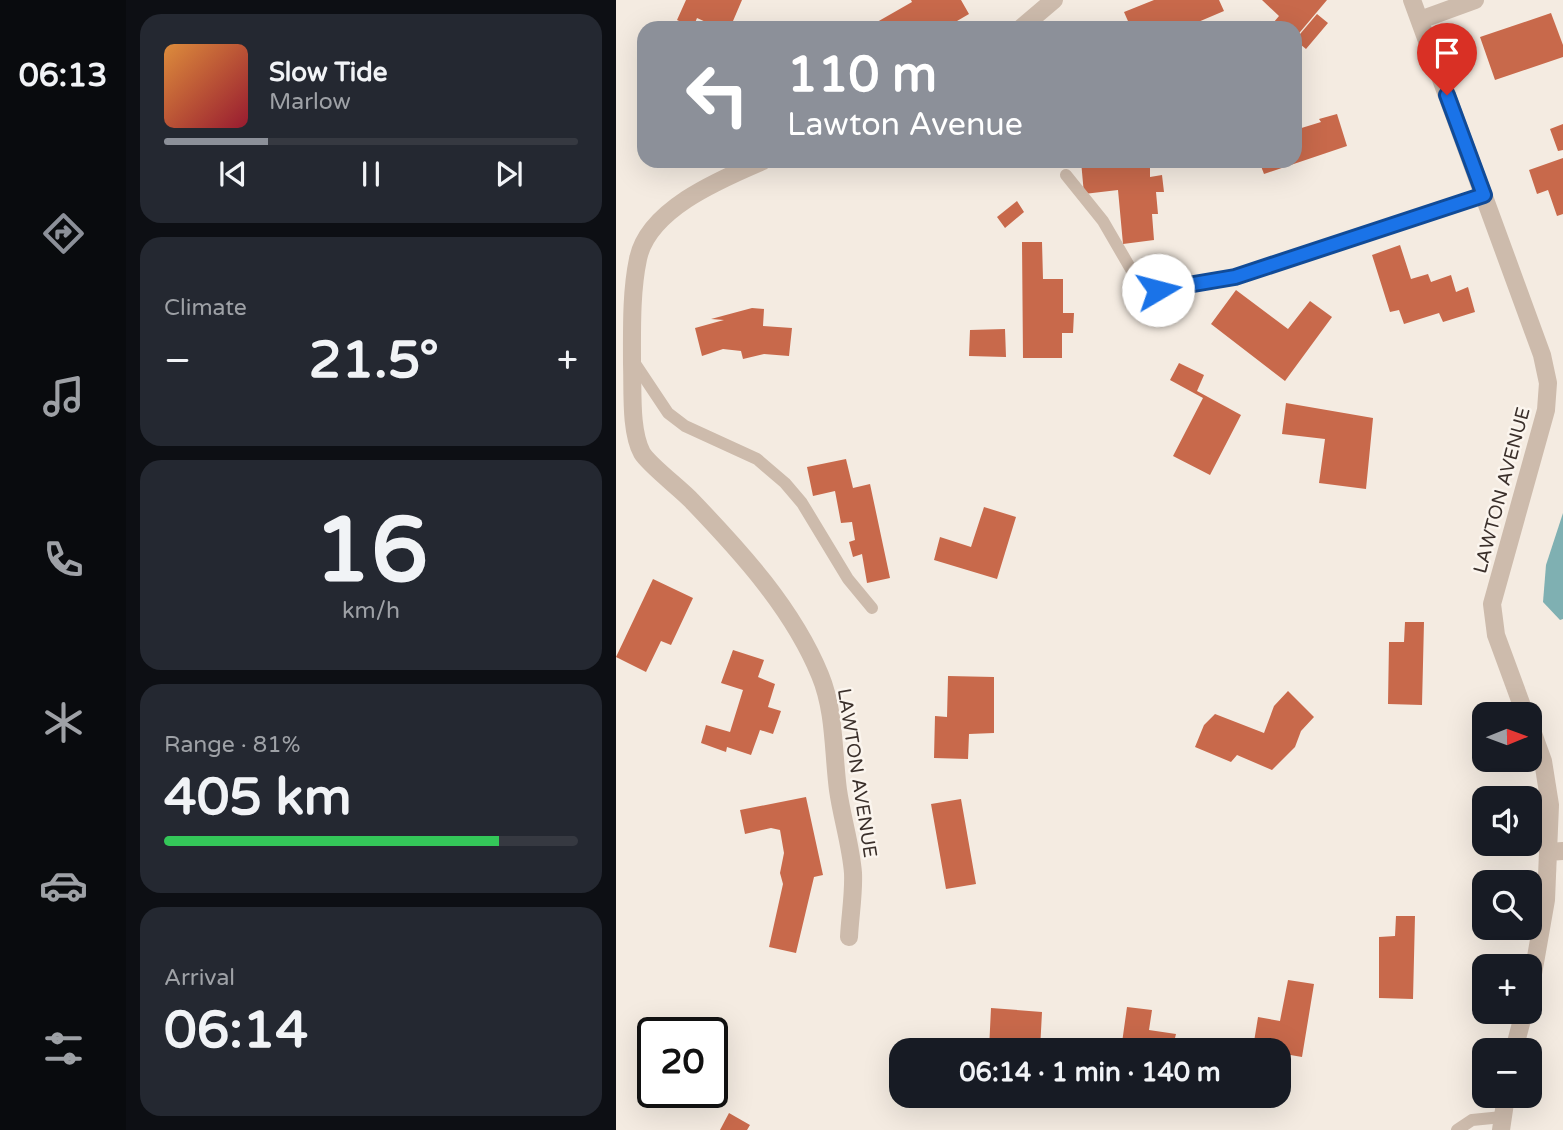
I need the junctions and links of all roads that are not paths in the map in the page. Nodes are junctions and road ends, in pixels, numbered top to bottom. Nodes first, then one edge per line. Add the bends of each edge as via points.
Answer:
1 (1054, 0) edge
2 (1412, 0) edge
3 (1475, 0) edge
4 (1420, 20) junction
5 (1029, 21) edge
6 (749, 168) edge
7 (1066, 175) dead end
8 (1484, 195) junction
9 (632, 359) junction
10 (872, 608) dead end
11 (1521, 702) edge
12 (1542, 758) edge
13 (1556, 852) edge
14 (849, 937) dead end
15 (1537, 954) edge
16 (1502, 1124) edge
17 (1457, 1130) edge

1 - 5 street
2 - 4 street, LAWTON AVENUE
3 - 4 street
4 - 8 street, LAWTON AVENUE
6 - 9 street, LAWTON AVENUE via 691,196 662,218 646,239 638,257
7 - 8 lane via 1103,221 1139,283 1158,290 1235,277
8 - 11 street, LAWTON AVENUE via 1548,383 1546,410 1492,604 1496,635
9 - 10 lane via 668,413 685,426 757,459 785,483
9 - 14 street, LAWTON AVENUE via 635,427 643,454 741,553 779,604 821,677 831,715 838,791 853,873
12 - 13 street
13 - 15 street
16 - 17 lane via 1472,1120

